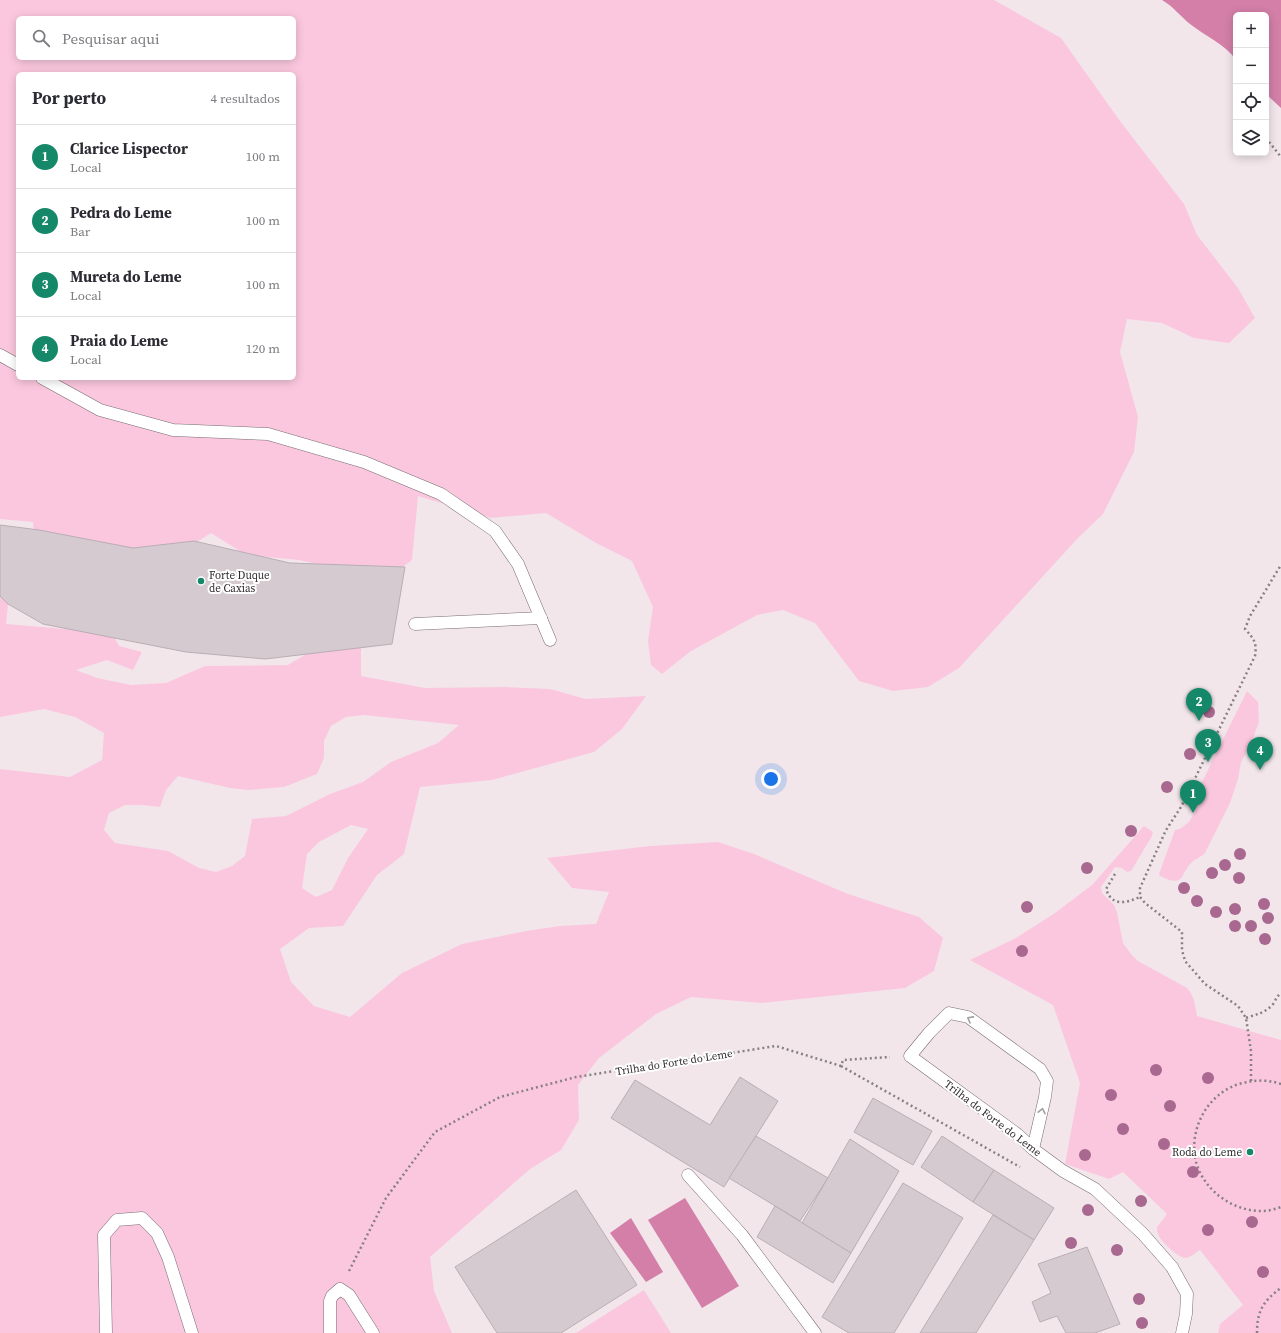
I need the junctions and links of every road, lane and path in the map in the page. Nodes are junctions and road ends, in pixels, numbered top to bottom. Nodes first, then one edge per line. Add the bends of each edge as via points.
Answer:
1 (1269, 142) edge
2 (1281, 157) edge
3 (0, 355) edge
4 (16, 364) edge
5 (46, 380) edge
6 (1281, 565) edge
7 (541, 618) junction
8 (415, 624) dead end
9 (550, 640) dead end
10 (1115, 874) dead end
11 (1140, 897) junction
12 (1281, 993) edge
13 (1246, 1018) junction
14 (910, 1056) junction
15 (841, 1066) junction
16 (1251, 1080) junction
17 (1281, 1084) edge
18 (1033, 1149) junction
19 (1021, 1167) dead end
20 (688, 1175) dead end
21 (1281, 1207) edge
22 (1281, 1288) edge
23 (340, 1289) junction
24 (106, 1333) edge
25 (192, 1333) edge
26 (330, 1333) edge
27 (373, 1333) edge
28 (815, 1333) edge
29 (1182, 1333) edge
30 (1257, 1333) edge

1 - 2 path
3 - 4 lane
5 - 7 lane via 100,410 173,430 268,434 364,462 441,494 495,532 518,564
6 - 11 path via 1250,616 1245,629 1254,638 1255,656 1181,807 1166,830 1140,888
7 - 8 lane
7 - 9 lane
10 - 11 path via 1106,889 1108,894 1117,902 1126,903
11 - 13 path via 1182,932 1185,961 1205,984 1238,1006
12 - 13 path via 1265,1012
13 - 16 path via 1251,1051
14 - 15 path via 843,1060
14 - 18 lane, Trilha do Forte do Leme
18 -> 14 lane via 1047,1081 1040,1070 968,1017 949,1013
15 - 19 path, Trilha do Forte do Leme
15 - 23 path, Trilha do Forte do Leme via 776,1046 576,1077 500,1097 435,1132 386,1198
16 - 17 path
16 - 21 path via 1230,1087 1212,1100 1200,1119 1194,1140 1196,1162 1206,1183 1222,1199 1241,1208 1264,1211
18 - 29 lane, Trilha do Forte do Leme via 1063,1171 1095,1189 1143,1234 1172,1267 1187,1294
20 - 28 lane via 742,1236
22 - 30 path via 1263,1305 1257,1318
23 - 26 lane via 330,1301
23 - 27 lane via 349,1295
24 - 25 lane via 104,1235 117,1220 142,1218 157,1233 168,1256

